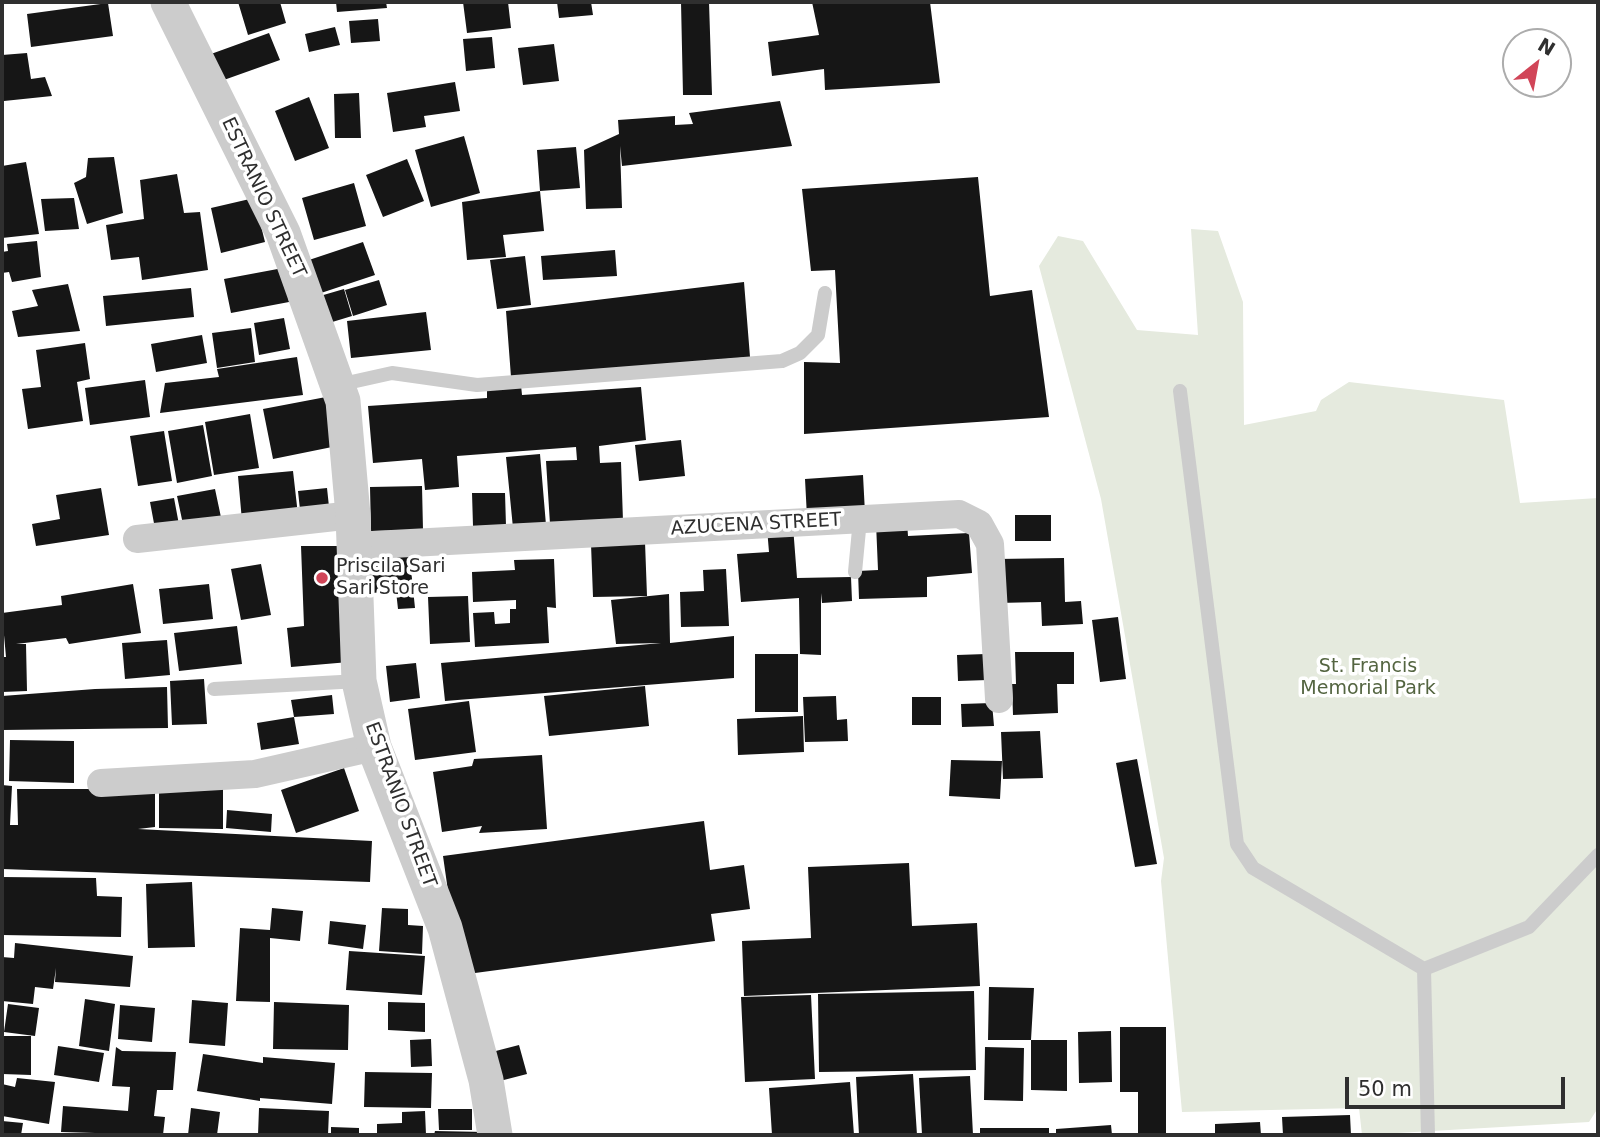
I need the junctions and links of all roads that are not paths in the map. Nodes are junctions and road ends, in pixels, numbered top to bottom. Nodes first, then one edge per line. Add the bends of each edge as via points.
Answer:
1 (168, 2) edge
2 (825, 293) dead end
3 (337, 385) junction
4 (1180, 391) dead end
5 (860, 519) junction
6 (353, 530) junction
7 (137, 539) dead end
8 (855, 572) dead end
9 (359, 681) junction
10 (214, 689) dead end
11 (999, 699) dead end
12 (374, 747) junction
13 (101, 783) dead end
14 (1598, 855) edge
15 (1424, 969) junction
16 (495, 1135) edge
17 (1429, 1135) edge

1 - 3 street, ESTRANIO STREET via 283,233
2 - 3 lane via 818,335 800,353 782,361 477,385 392,373
3 - 6 street, ESTRANIO STREET via 343,401
4 - 15 lane via 1237,844 1253,868
5 - 6 street, AZUCENA STREET
5 - 8 lane
5 - 11 street, AZUCENA STREET via 959,514 979,524 990,544
6 - 7 street, AZUCENA STREET
6 - 9 street, ESTRANIO STREET
9 - 10 lane
9 - 12 street, ESTRANIO STREET
12 - 13 street via 255,774
12 - 16 street, ESTRANIO STREET via 445,928 486,1080
14 - 15 lane via 1529,927
15 - 17 lane

